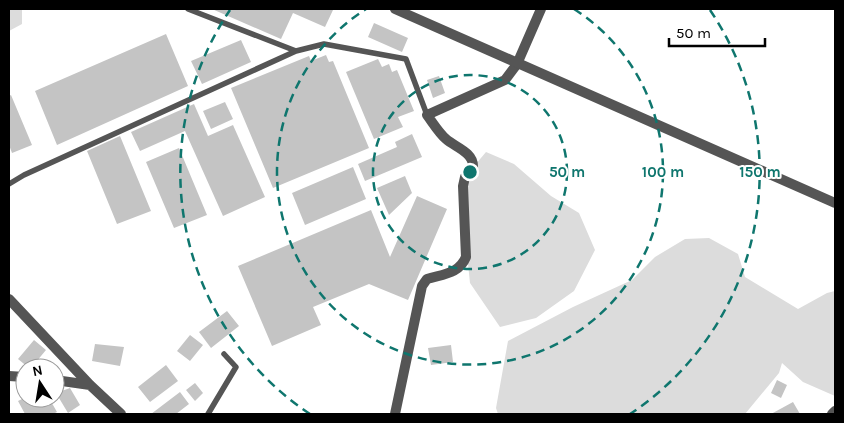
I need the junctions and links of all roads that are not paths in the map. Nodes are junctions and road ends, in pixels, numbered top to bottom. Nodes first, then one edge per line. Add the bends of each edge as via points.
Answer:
1 (188, 9) edge
2 (395, 9) edge
3 (541, 9) edge
4 (296, 52) junction
5 (517, 64) junction
6 (427, 115) junction
7 (9, 184) edge
8 (835, 203) edge
9 (9, 299) edge
10 (224, 354) dead end
11 (65, 381) edge
12 (90, 385) junction
13 (835, 411) edge
14 (121, 414) edge
15 (208, 414) edge
16 (395, 414) edge
17 (832, 414) edge

1 - 4 lane
2 - 5 street
3 - 5 street
4 - 6 lane via 324,44 406,59
4 - 7 lane
5 - 6 street via 504,80
5 - 8 street
6 - 16 street via 446,139 473,161 474,166 465,177 463,186 466,257 457,270 427,279 422,286
9 - 12 street
10 - 15 lane via 236,367
11 - 12 street
12 - 14 street
13 - 17 street

